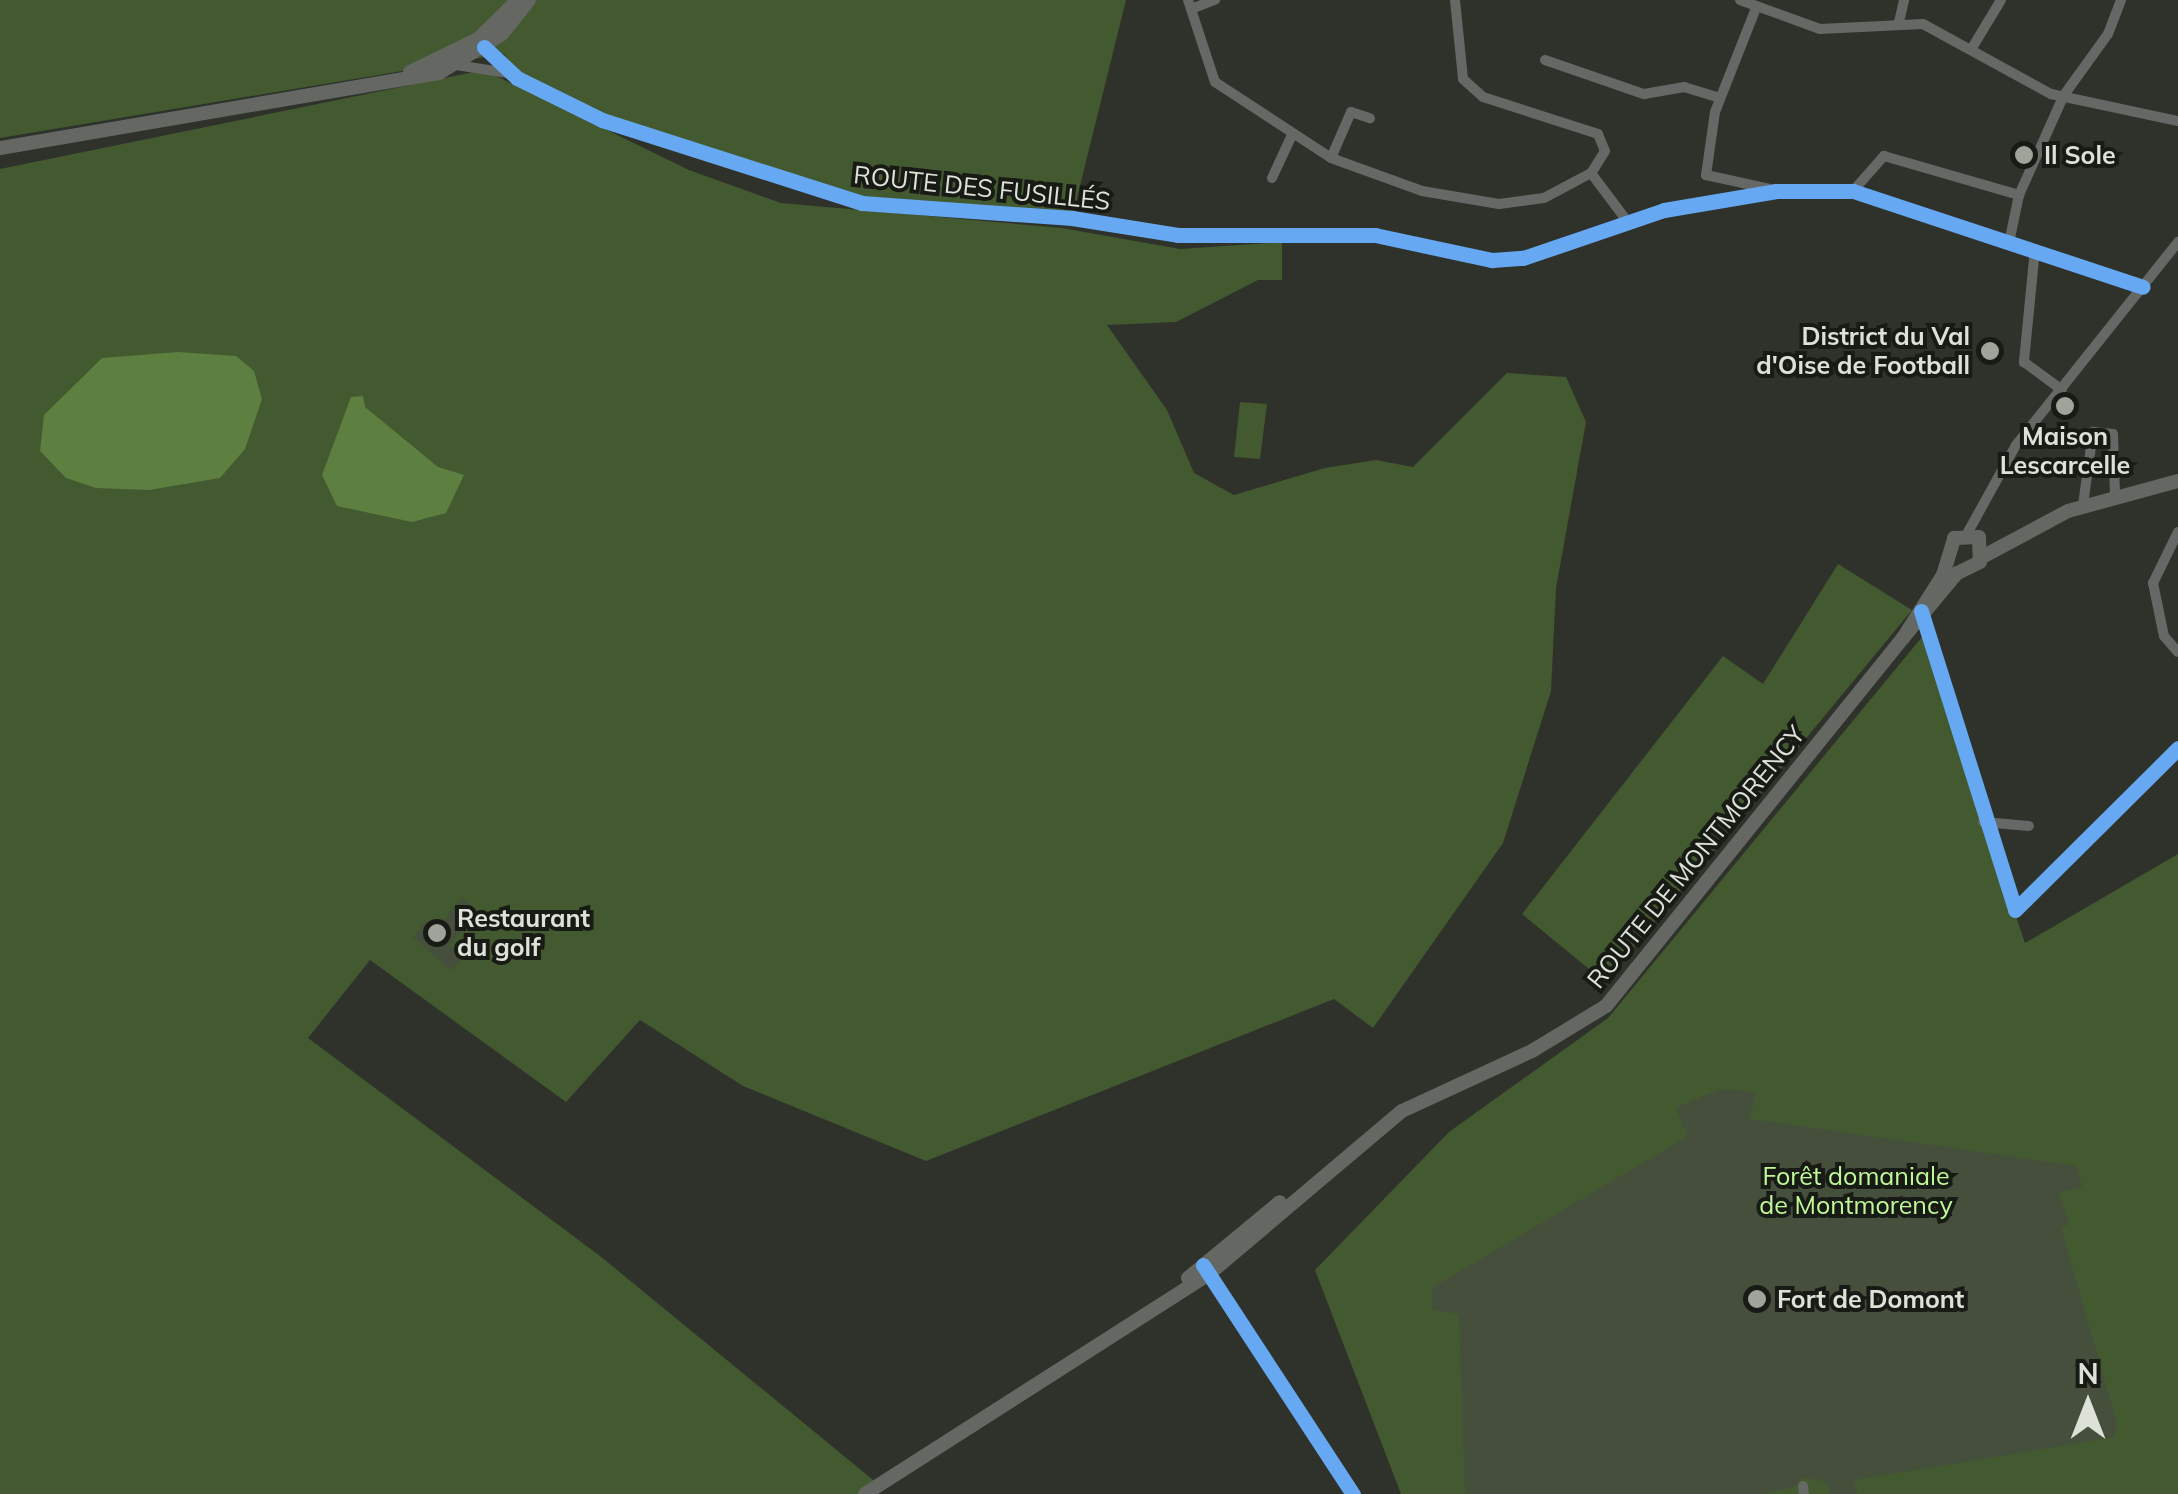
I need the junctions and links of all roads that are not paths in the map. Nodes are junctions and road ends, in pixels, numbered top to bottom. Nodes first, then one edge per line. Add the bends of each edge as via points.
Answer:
1 (518, 0) edge
2 (529, 0) edge
3 (1214, 0) edge
4 (1455, 0) edge
5 (1740, 0) edge
6 (1904, 0) edge
7 (2001, 0) edge
8 (2121, 0) edge
9 (1189, 5) edge
10 (1756, 8) junction
11 (1899, 22) junction
12 (481, 43) junction
13 (1972, 48) junction
14 (1546, 60) dead end
15 (456, 64) junction
16 (494, 68) junction
17 (517, 78) junction
18 (336, 90) junction
19 (2064, 96) junction
20 (1720, 98) junction
21 (1370, 118) dead end
22 (2178, 121) edge
23 (1292, 137) junction
24 (0, 148) edge
25 (1331, 158) junction
26 (1591, 173) junction
27 (1272, 178) dead end
28 (1776, 191) junction
29 (1853, 191) junction
30 (2019, 195) junction
31 (1627, 221) junction
32 (2010, 238) junction
33 (2178, 242) edge
34 (2035, 250) junction
35 (2144, 287) junction
36 (2062, 390) junction
37 (2178, 482) edge
38 (2114, 495) junction
39 (2084, 505) junction
40 (2178, 532) edge
41 (1975, 536) junction
42 (2006, 542) junction
43 (1950, 553) junction
44 (1984, 556) junction
45 (1971, 567) junction
46 (1922, 616) junction
47 (2178, 652) edge
48 (2178, 748) edge
49 (1983, 822) junction
50 (2028, 826) dead end
51 (1206, 1270) junction
52 (865, 1494) edge
53 (1353, 1494) edge

1 - 12 main road
2 - 12 main road
3 - 9 street
4 - 26 street via 1463,80 1483,97 1598,134 1605,151
5 - 10 street
6 - 11 street
7 - 13 street
8 - 19 street via 2108,34
9 - 23 street via 1208,68 1230,97
10 - 11 street via 1820,29
10 - 20 street
11 - 13 street
12 - 15 main road
12 - 16 street
12 - 17 street, ROUTE DES FUSILLÉS
12 - 18 main road via 421,69
13 - 19 street
14 - 20 street via 1644,94 1684,87
15 - 16 street
15 - 18 main road
16 - 17 street
17 - 31 street, ROUTE DES FUSILLÉS via 688,153 862,203 1072,218 1178,235 1375,236 1468,256 1523,258
18 - 24 main road
19 - 22 street
19 - 30 street
20 - 28 street via 1708,179
21 - 25 street via 1351,112
23 - 25 street
23 - 27 street
25 - 26 street via 1422,192 1499,204 1544,198
26 - 31 street
28 - 29 street
28 - 31 street, ROUTE DES FUSILLÉS
29 - 30 street via 1884,156
29 - 32 street
30 - 32 street
32 - 34 street
33 - 35 street
34 - 35 street
34 - 36 street via 2024,362
35 - 36 street
36 - 41 street via 2016,445
37 - 38 main road, ROUTE DE MONTMORENCY
38 - 39 main road, ROUTE DE MONTMORENCY
38 - 39 street via 2113,434 2092,432
39 - 42 main road, ROUTE DE MONTMORENCY
40 - 47 street via 2153,583 2164,636
41 - 42 main road
41 - 43 main road, ROUTE DE MONTMORENCY via 1954,538
41 - 44 main road
42 - 44 main road, ROUTE DE MONTMORENCY
43 - 45 main road
43 - 46 main road, ROUTE DE MONTMORENCY
44 - 45 main road, ROUTE DE MONTMORENCY
45 - 46 main road, ROUTE DE MONTMORENCY via 1957,572
46 - 49 street
46 - 51 main road, ROUTE DE MONTMORENCY via 1606,1006 1532,1051 1421,1100
48 - 49 street via 2015,910
49 - 50 street
51 - 52 main road, ROUTE DE MONTMORENCY
51 - 53 street

